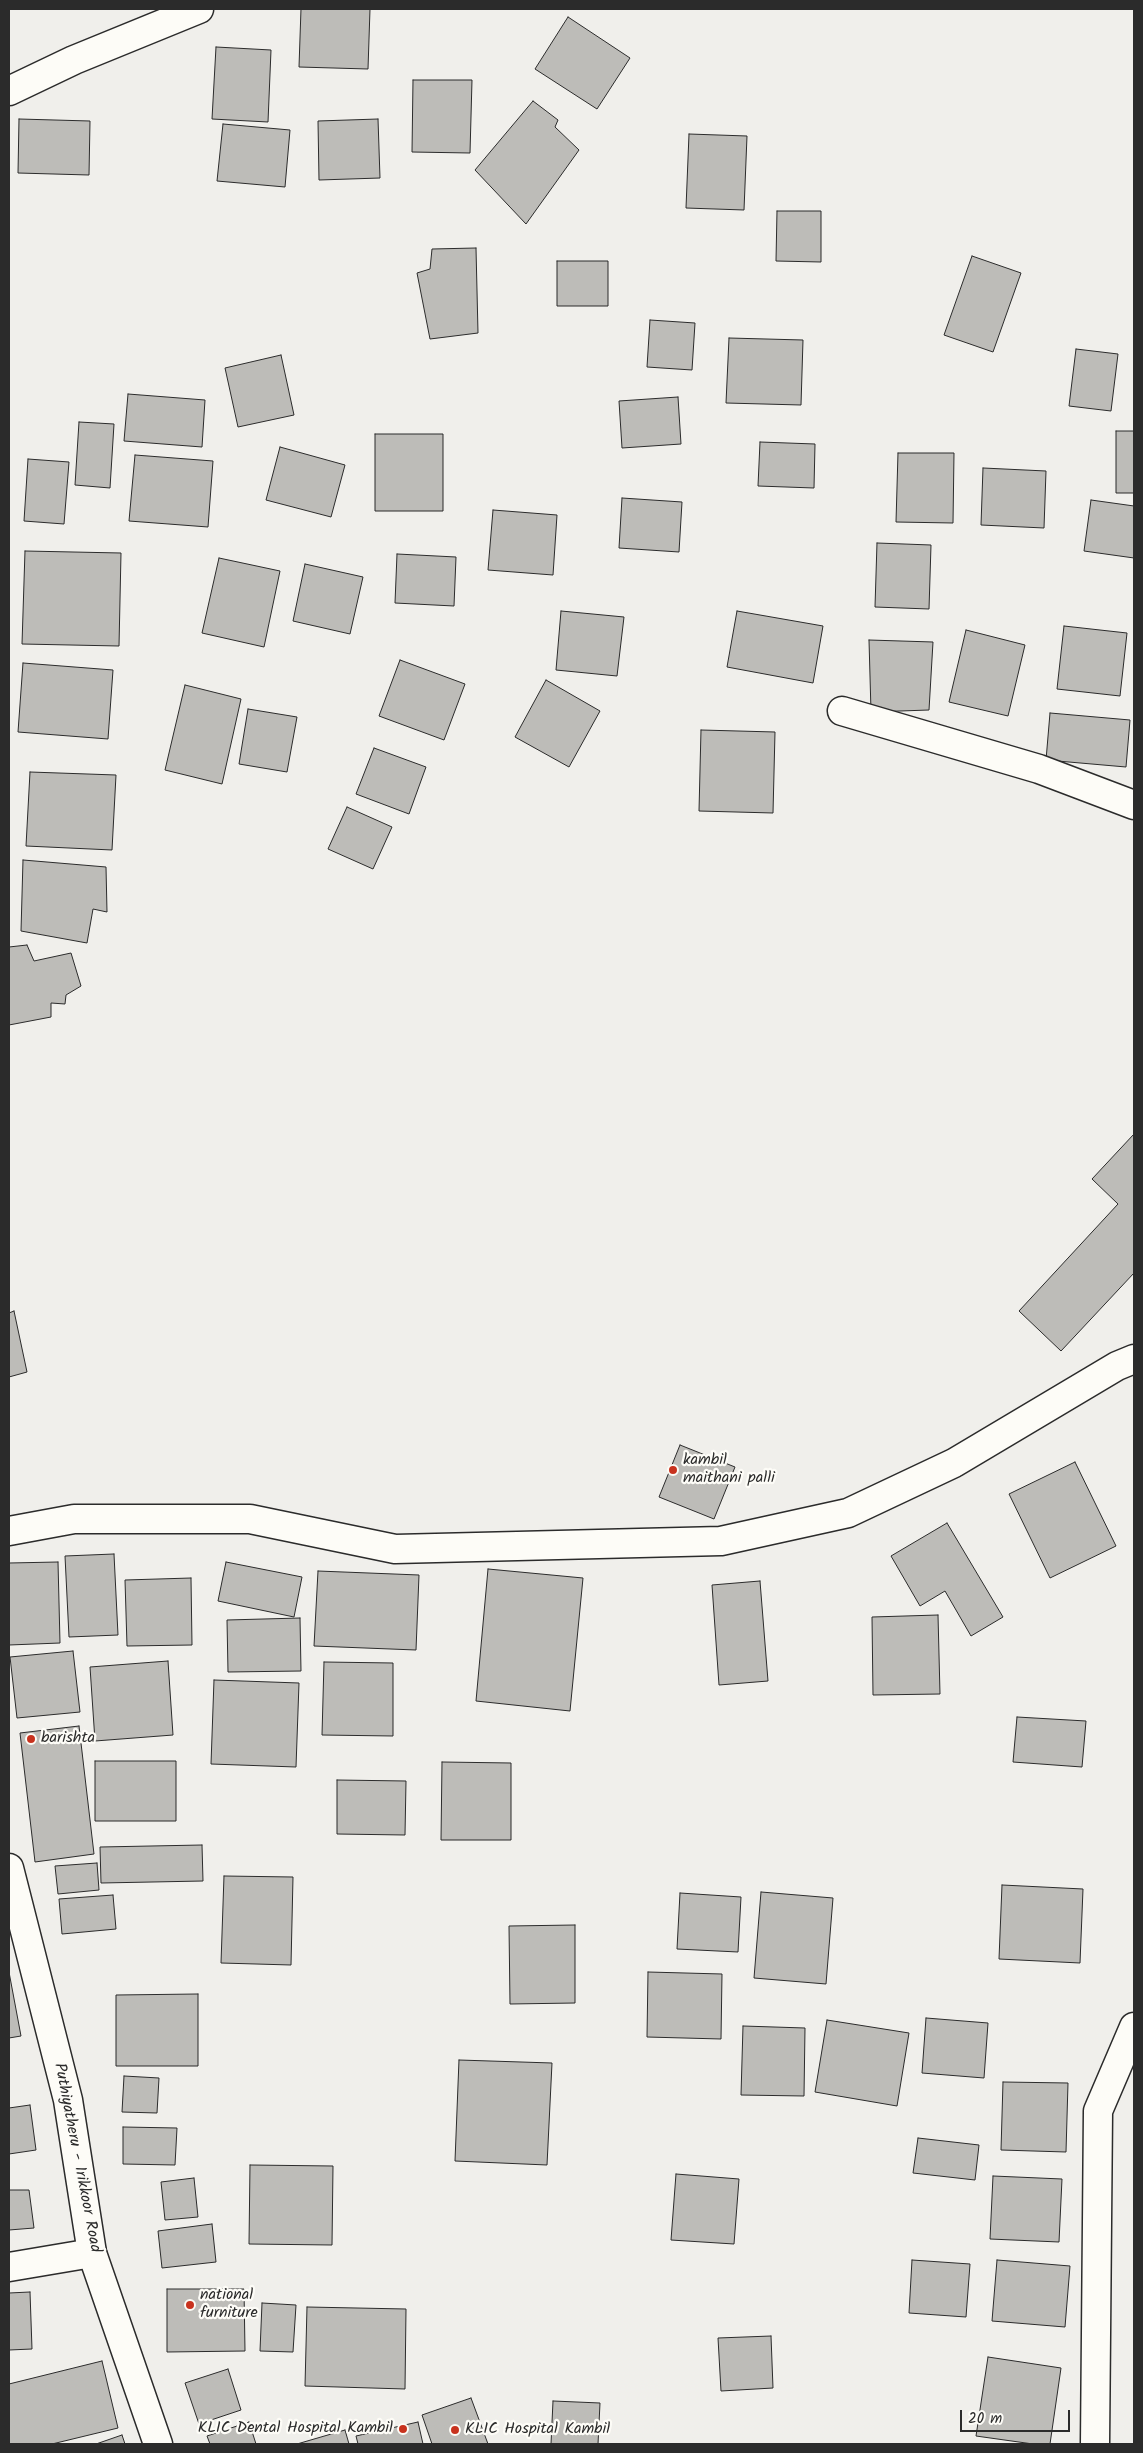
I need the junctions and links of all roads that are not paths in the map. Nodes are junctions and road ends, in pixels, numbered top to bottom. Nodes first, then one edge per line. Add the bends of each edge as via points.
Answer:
1 (200, 9) edge
2 (9, 91) edge
3 (842, 711) dead end
4 (1134, 805) edge
5 (1134, 1359) edge
6 (9, 1531) edge
7 (9, 1868) edge
8 (1134, 2027) edge
9 (92, 2253) junction
10 (9, 2267) edge
11 (158, 2444) edge
12 (1095, 2444) edge

1 - 2 street via 74,60
3 - 4 street via 1039,769
5 - 6 street via 954,1463 848,1513 721,1541 395,1549 250,1519 74,1519
7 - 9 street, Puthiyatheru - Irikkoor Road via 68,2100
8 - 12 street via 1098,2111
9 - 10 street
9 - 11 street, Puthiyatheru - Irikkoor Road

